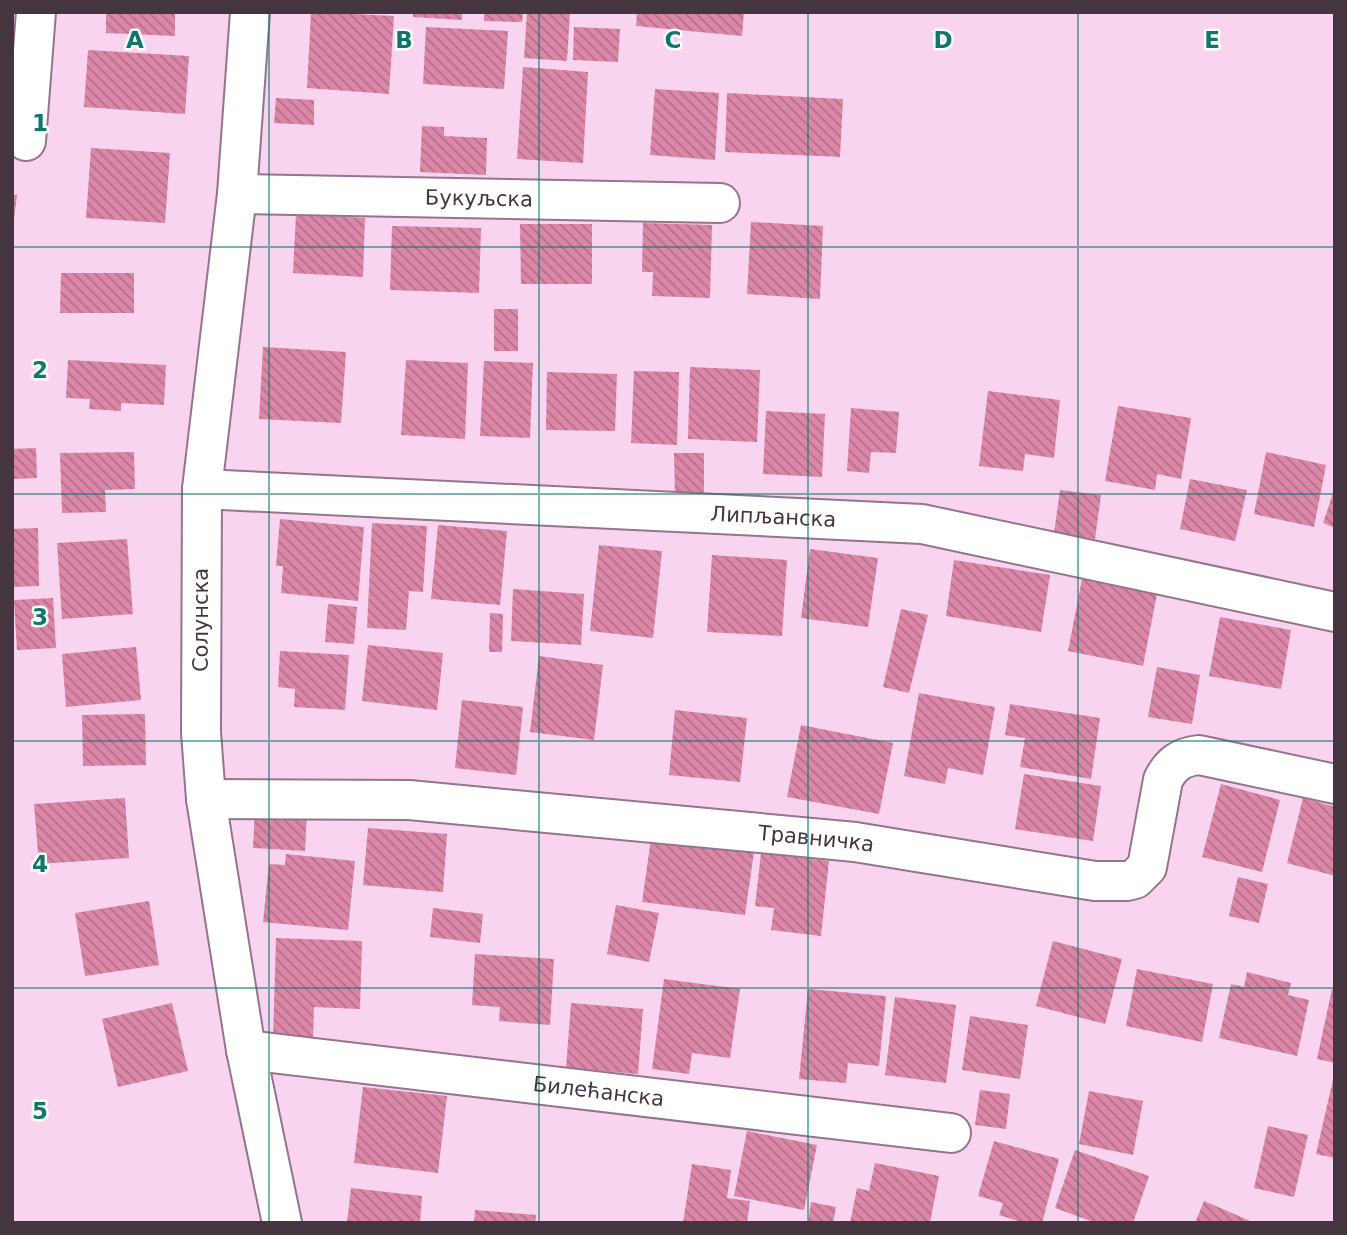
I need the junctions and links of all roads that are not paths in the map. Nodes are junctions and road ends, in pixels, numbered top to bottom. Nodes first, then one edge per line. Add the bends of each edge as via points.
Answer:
1 (36, 12) edge
2 (250, 12) edge
3 (26, 141) dead end
4 (237, 194) junction
5 (720, 203) dead end
6 (202, 489) junction
7 (1335, 612) edge
8 (1335, 784) edge
9 (206, 799) junction
10 (246, 1050) junction
11 (951, 1133) dead end
12 (282, 1223) edge

1 - 3 street
2 - 4 street, Солунска
4 - 5 street, Букуљска
4 - 6 street, Солунска
6 - 7 street, Липљанска via 922,524
6 - 9 street, Солунска via 201,732
8 - 9 street, Травничка via 1199,755 1178,760 1163,780 1147,867 1127,881 1095,881 855,842 409,800
9 - 10 street, Солунска
10 - 11 street, Билећанска
10 - 12 street, Солунска

